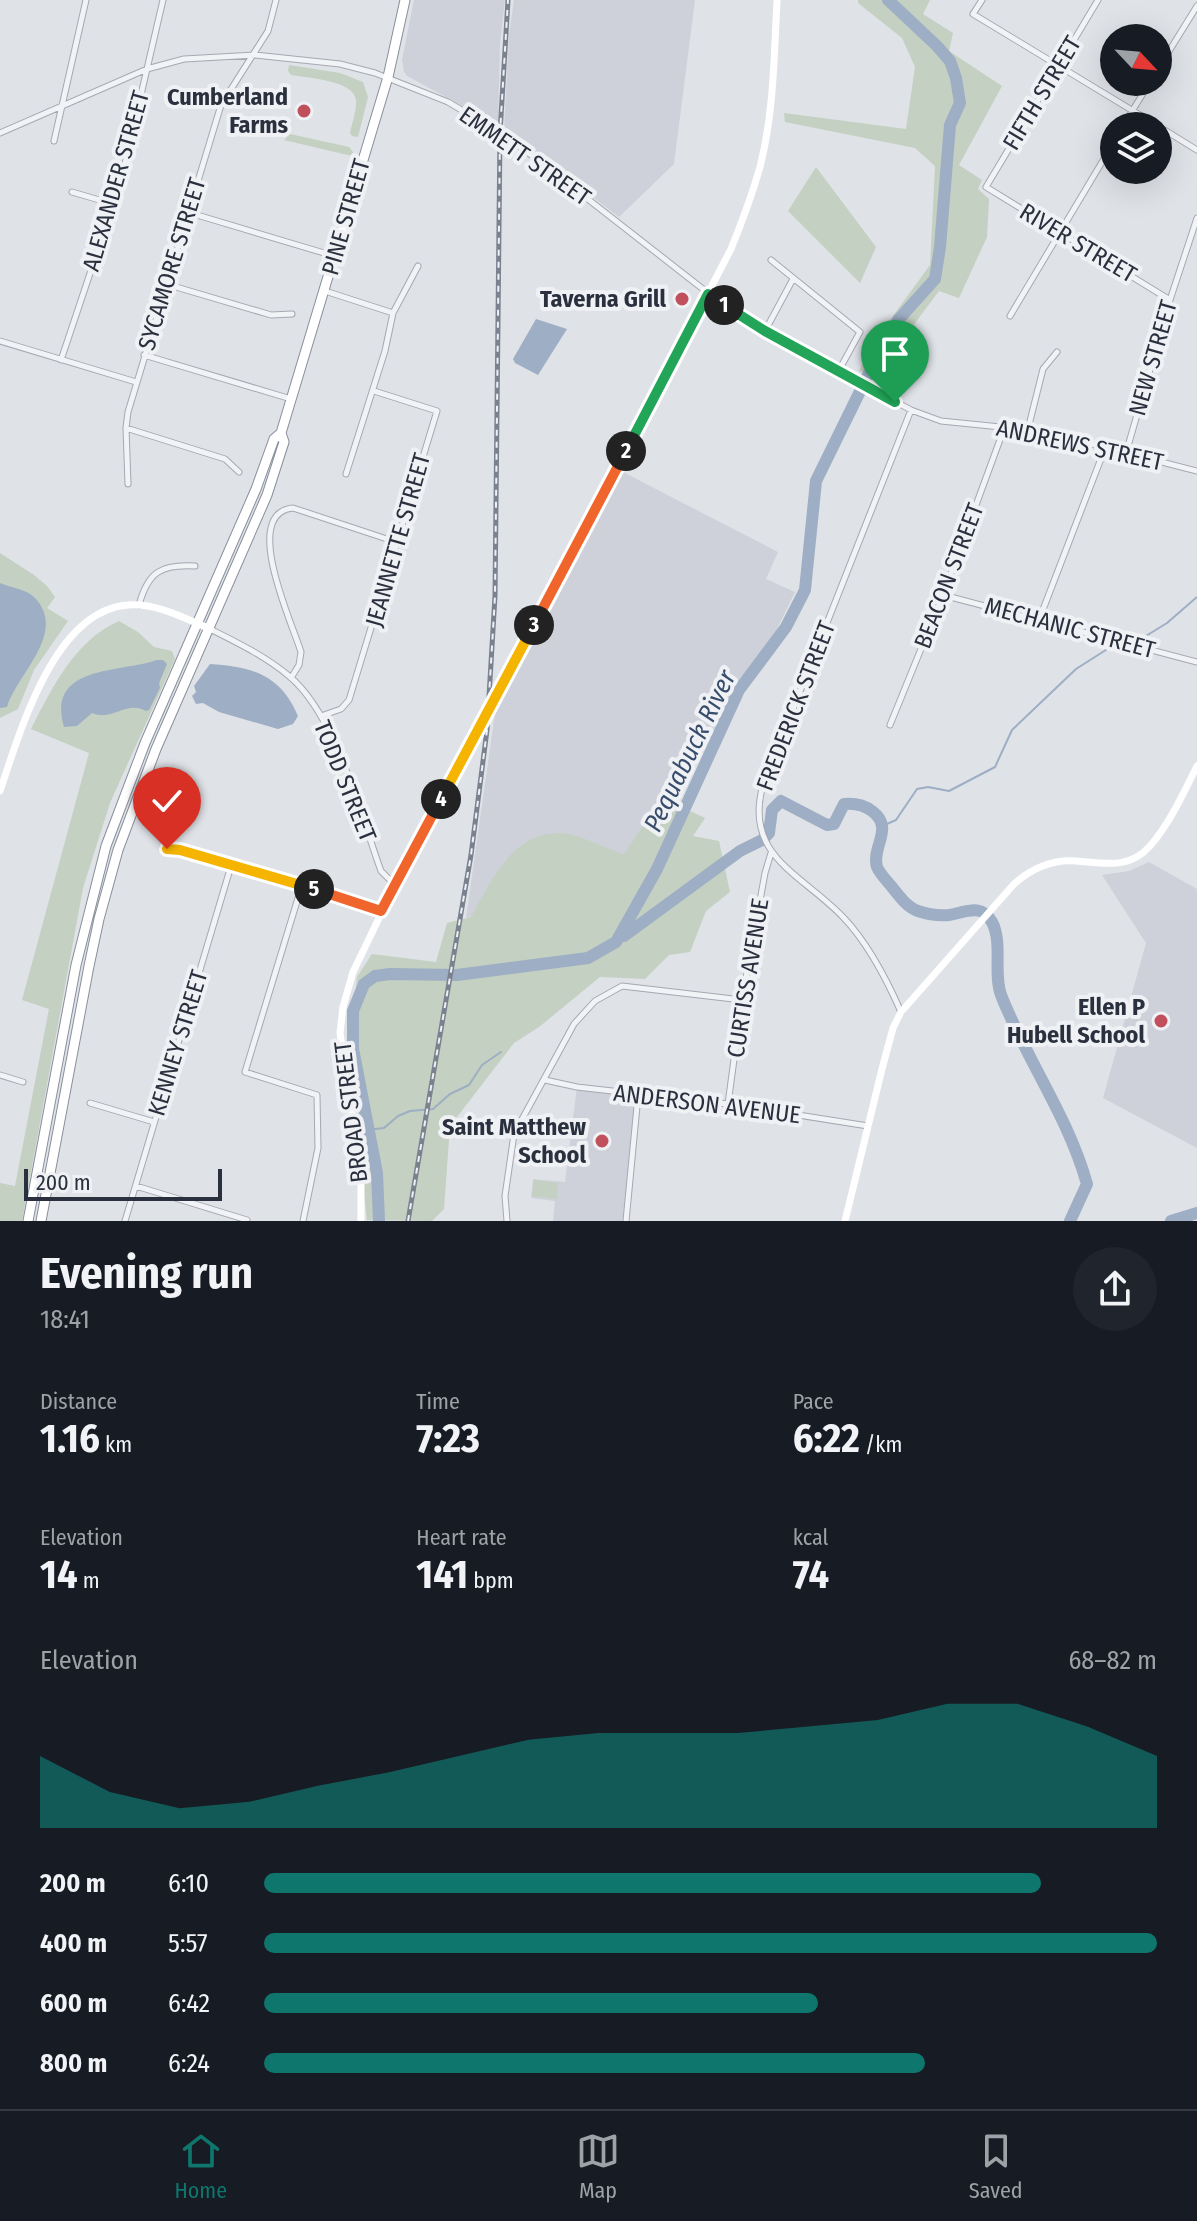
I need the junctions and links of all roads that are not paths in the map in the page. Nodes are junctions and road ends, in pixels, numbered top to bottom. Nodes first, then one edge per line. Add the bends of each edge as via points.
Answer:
1 (86, 0) edge
2 (163, 0) edge
3 (276, 0) edge
4 (405, 0) edge
5 (777, 0) edge
6 (982, 0) edge
7 (1098, 0) edge
8 (1197, 6) edge
9 (1172, 46) edge
10 (255, 55) junction
11 (1058, 66) junction
12 (147, 69) junction
13 (388, 77) junction
14 (1142, 96) edge
15 (61, 107) junction
16 (1133, 111) joint
17 (0, 133) edge
18 (1172, 135) edge
19 (54, 141) dead end
20 (1197, 150) edge
21 (1100, 165) edge
22 (986, 187) joint
23 (72, 192) dead end
24 (113, 204) junction
25 (187, 212) junction
26 (1197, 218) edge
27 (1060, 232) junction
28 (335, 256) junction
29 (771, 260) dead end
30 (418, 266) dead end
31 (793, 279) junction
32 (166, 284) junction
33 (325, 291) junction
34 (708, 294) junction
35 (1170, 300) junction
36 (393, 313) junction
37 (292, 314) dead end
38 (1010, 316) dead end
39 (765, 331) junction
40 (0, 341) edge
41 (1057, 352) dead end
42 (144, 355) junction
43 (61, 360) junction
44 (838, 372) junction
45 (136, 382) junction
46 (374, 391) junction
47 (292, 399) junction
48 (911, 410) junction
49 (1005, 426) junction
50 (126, 428) junction
51 (1028, 429) junction
52 (281, 433) junction
53 (1100, 447) junction
54 (1126, 453) junction
55 (1197, 471) edge
56 (239, 472) dead end
57 (346, 474) dead end
58 (128, 484) dead end
59 (396, 542) junction
60 (195, 566) dead end
61 (943, 595) junction
62 (139, 605) junction
63 (1039, 620) junction
64 (197, 623) junction
65 (210, 629) junction
66 (1197, 662) edge
67 (291, 678) junction
68 (321, 716) junction
69 (890, 725) dead end
70 (1197, 766) edge
71 (0, 791) edge
72 (167, 849) dead end
73 (771, 853) junction
74 (231, 866) junction
75 (302, 885) junction
76 (395, 885) junction
77 (381, 911) junction
78 (742, 1000) junction
79 (901, 1012) junction
80 (0, 1075) edge
81 (545, 1080) junction
82 (23, 1082) dead end
83 (638, 1096) junction
84 (90, 1103) dead end
85 (728, 1104) junction
86 (154, 1122) junction
87 (869, 1126) junction
88 (136, 1186) junction
89 (247, 1220) edge
90 (28, 1221) edge
91 (41, 1221) edge
92 (125, 1221) edge
93 (303, 1221) edge
94 (361, 1221) edge
95 (507, 1221) edge
96 (626, 1221) edge
97 (845, 1221) edge

1 - 15 street
2 - 12 street, ALEXANDER STREET
3 - 10 street, SYCAMORE STREET
4 - 13 highway, PINE STREET
5 - 34 main road, BROAD STREET via 772,94 760,165 736,237
6 - 11 street via 973,14
7 - 11 street, FIFTH STREET
8 - 9 street
10 - 12 street, EMMETT STREET via 195,58
10 - 13 street, EMMETT STREET via 340,64
10 - 25 street, SYCAMORE STREET via 221,105
11 - 16 street
11 - 22 street, FIFTH STREET
12 - 15 street, EMMETT STREET
12 - 24 street, ALEXANDER STREET
13 - 28 highway, PINE STREET
13 - 34 street, EMMETT STREET via 448,102 500,133
14 - 16 street
15 - 17 street, EMMETT STREET
15 - 19 street
18 - 20 street
21 - 27 street
22 - 27 street, RIVER STREET
23 - 24 street
24 - 43 street, ALEXANDER STREET
25 - 28 street
25 - 32 street, SYCAMORE STREET
26 - 35 street, NEW STREET
27 - 35 street, RIVER STREET
27 - 38 street
28 - 33 highway, PINE STREET
29 - 31 street
30 - 36 street
31 - 39 street
31 - 44 street via 860,332
32 - 37 street via 271,315
32 - 42 street, SYCAMORE STREET
33 - 36 street
33 - 47 highway, PINE STREET
34 - 39 street, ANDREWS STREET
34 - 76 main road, BROAD STREET
35 - 54 street, NEW STREET
36 - 46 street
39 - 44 street, ANDREWS STREET
40 - 43 street
41 - 51 street via 1043,369
42 - 45 street, SYCAMORE STREET
42 - 47 street
43 - 45 street
44 - 48 street, ANDREWS STREET
45 - 50 street, SYCAMORE STREET
46 - 57 street
46 - 59 street, JEANNETTE STREET via 437,411
47 - 52 highway, PINE STREET
48 - 49 street, ANDREWS STREET via 941,421
48 - 73 street, FREDERICK STREET via 763,785 760,831
49 - 51 street, ANDREWS STREET
49 - 61 street, BEACON STREET
50 - 56 street via 225,459
50 - 58 street, SYCAMORE STREET
51 - 53 street, ANDREWS STREET
52 - 64 highway, PINE STREET
52 - 65 highway, PINE STREET via 284,442 274,475
53 - 54 street, ANDREWS STREET
53 - 63 street via 1102,456
54 - 55 street, ANDREWS STREET
59 - 67 street via 293,508 277,515 269,548 301,652
59 - 68 street, JEANNETTE STREET via 349,700
60 - 62 street via 176,565 155,574 145,583
61 - 63 street, MECHANIC STREET
61 - 69 street, BEACON STREET
62 - 64 main road
62 - 71 main road via 112,608 86,620 63,645 39,690
63 - 66 street, MECHANIC STREET
64 - 65 main road
64 - 90 highway, PINE STREET via 131,776 95,881
65 - 67 street, TODD STREET via 253,650
65 - 91 highway, PINE STREET via 143,781 108,885
67 - 68 street, TODD STREET
68 - 76 street, TODD STREET via 381,871
70 - 79 main road via 1165,825 1138,857 1117,865 1048,864 1028,872
72 - 74 street
73 - 78 street, CURTISS AVENUE
73 - 79 street, FREDERICK STREET via 844,918
74 - 75 street
74 - 86 street, KENNEY STREET
75 - 77 street
75 - 93 street via 245,1072 317,1095 318,1148
76 - 77 main road, BROAD STREET
77 - 94 main road, BROAD STREET via 353,972 340,1033 361,1178
78 - 81 street via 622,986 595,1001 574,1024
78 - 85 street, CURTISS AVENUE
79 - 87 main road
80 - 82 street
81 - 83 street, ANDERSON AVENUE
81 - 95 street via 512,1141
83 - 85 street, ANDERSON AVENUE
83 - 96 street
84 - 86 street
85 - 87 street, ANDERSON AVENUE
86 - 88 street, KENNEY STREET
87 - 97 main road
88 - 89 street
88 - 92 street, KENNEY STREET

